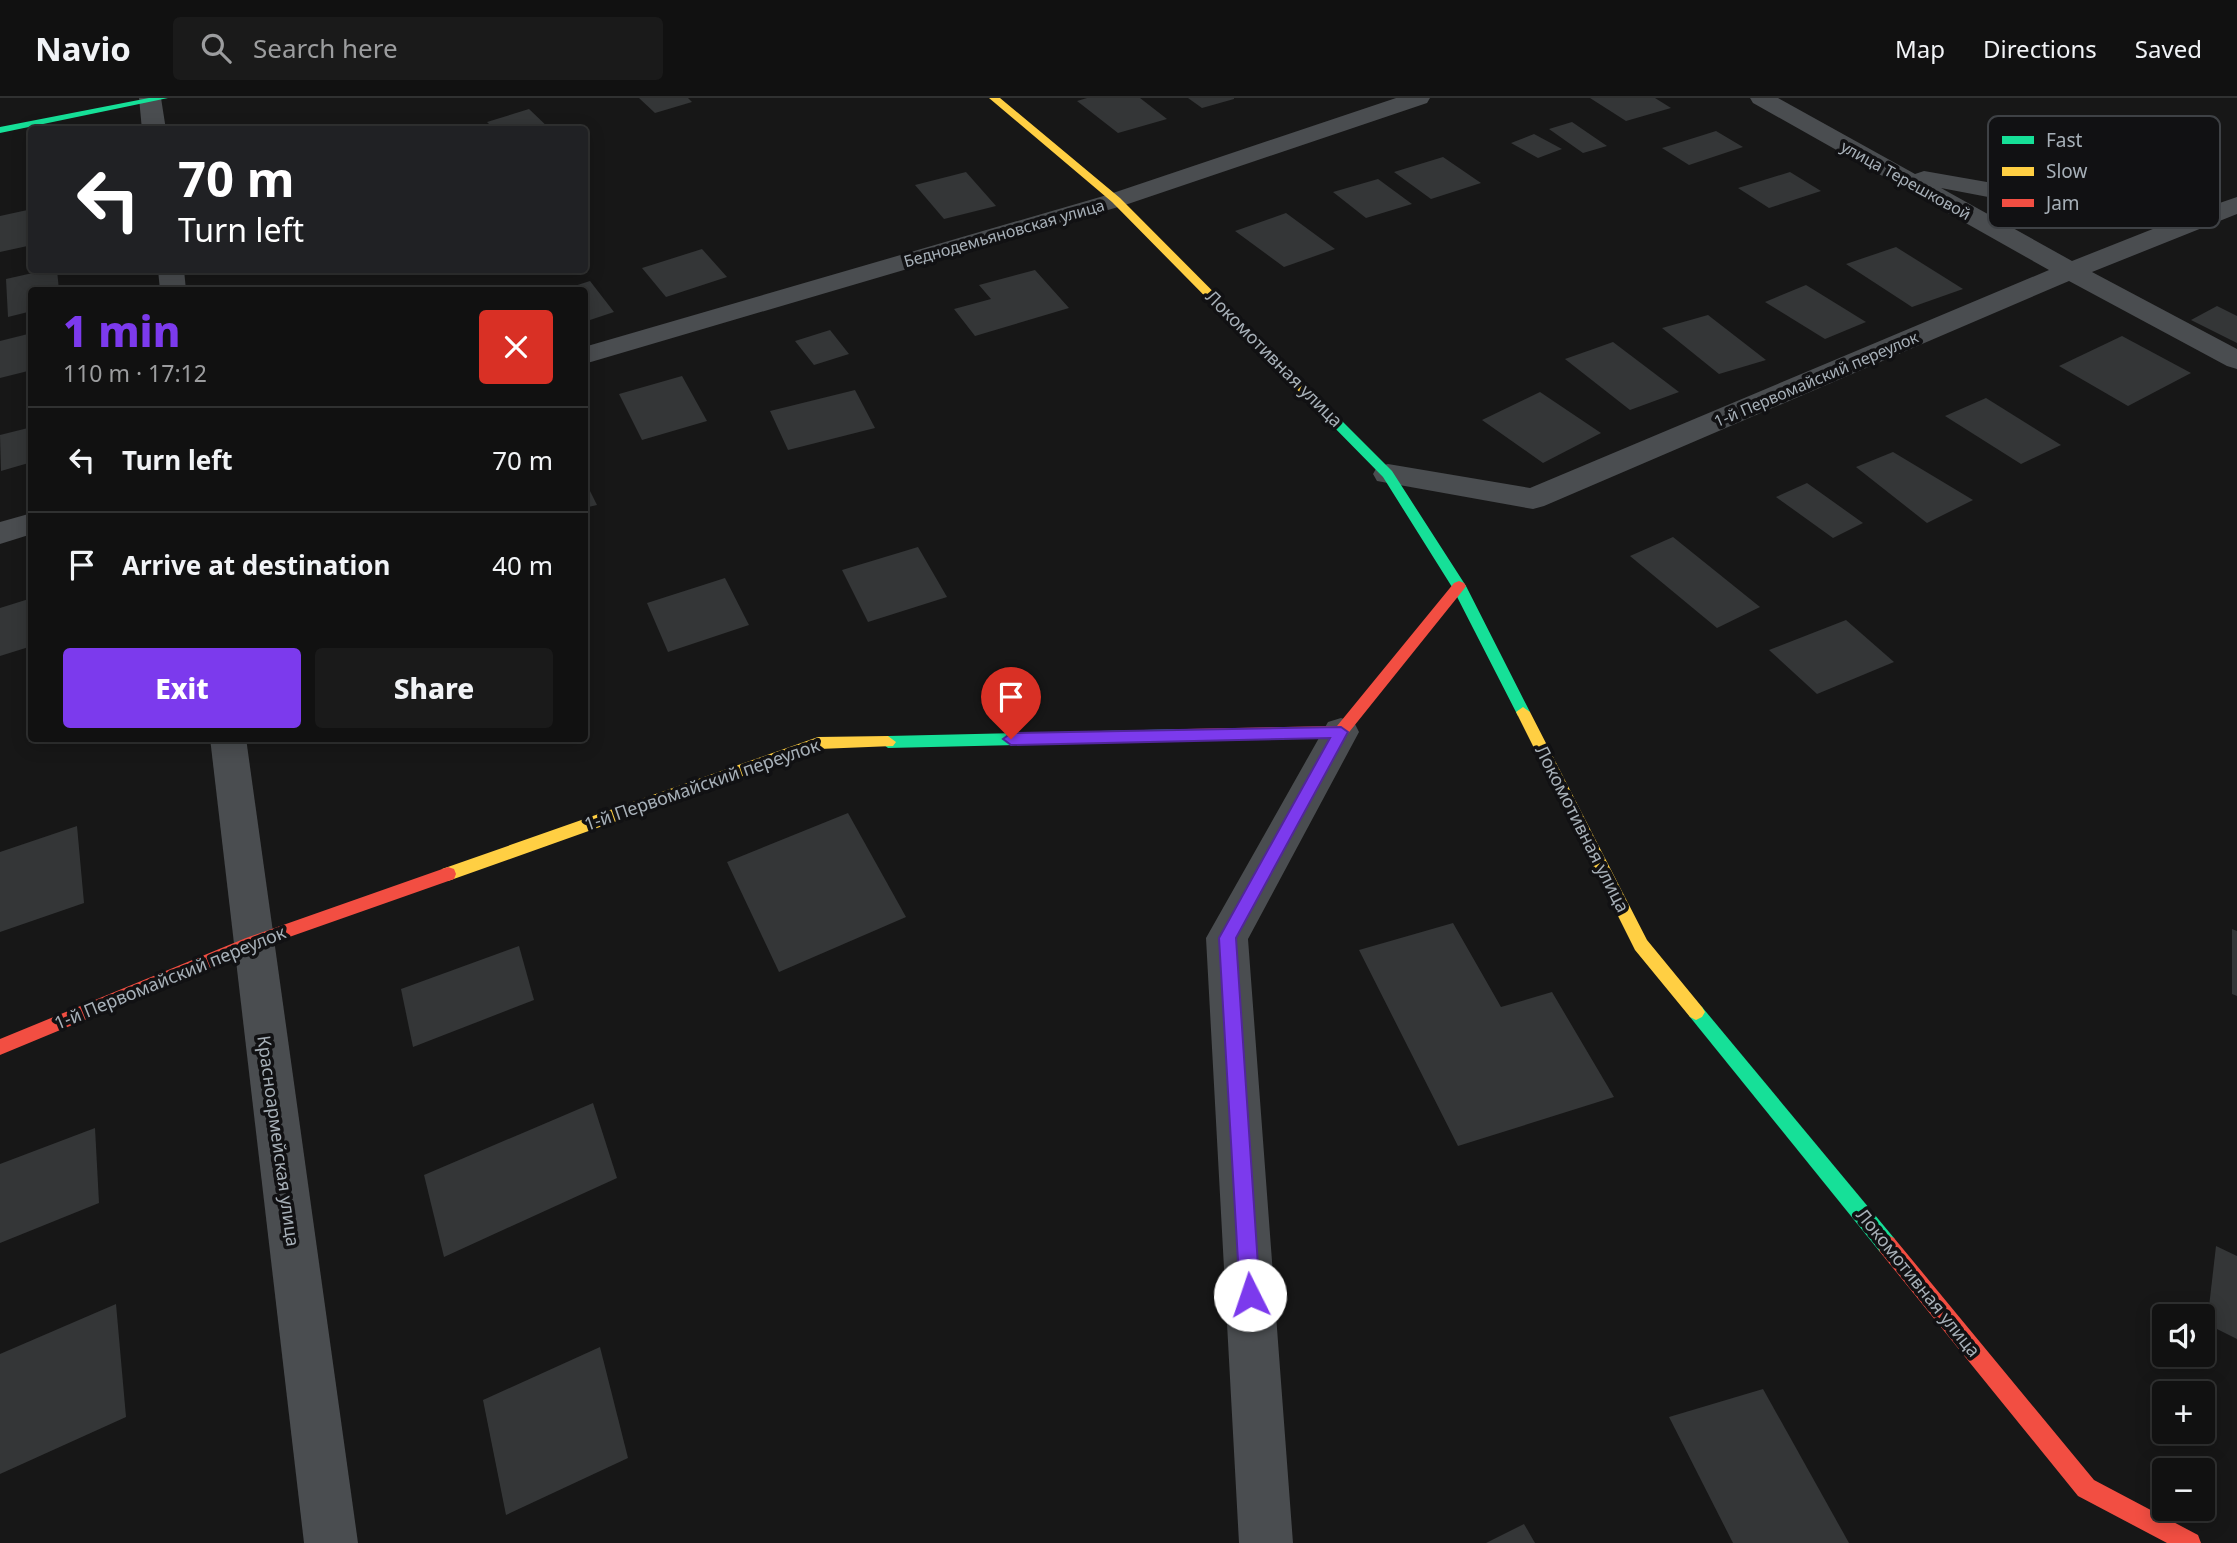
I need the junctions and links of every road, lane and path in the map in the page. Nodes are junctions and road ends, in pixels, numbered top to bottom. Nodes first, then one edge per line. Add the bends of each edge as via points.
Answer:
1 (994, 98) edge
2 (1419, 98) edge
3 (1761, 98) edge
4 (154, 99) edge
5 (154, 126) edge
6 (0, 130) edge
7 (1894, 173) junction
8 (1988, 190) edge
9 (1116, 200) junction
10 (1988, 225) edge
11 (1993, 228) edge
12 (2188, 228) edge
13 (2070, 271) junction
14 (588, 355) edge
15 (2237, 360) edge
16 (1388, 474) junction
17 (28, 524) edge
18 (0, 533) edge
19 (1459, 586) junction
20 (1341, 732) junction
21 (228, 742) edge
22 (252, 943) junction
23 (0, 1047) edge
24 (331, 1543) edge
25 (1266, 1543) edge
26 (2190, 1543) edge

1 - 9 street, Локомотивная улица
2 - 9 street, Беднодемьяновская улица
3 - 7 street, улица Терешковой
4 - 5 street
4 - 6 street
7 - 8 street
7 - 10 street, улица Терешковой
9 - 14 street, Беднодемьяновская улица
9 - 16 street, Локомотивная улица
11 - 13 street, улица Терешковой
12 - 13 street, 1-й Первомайский переулок
13 - 15 street, улица Терешковой
13 - 16 street, 1-й Первомайский переулок via 1533,499
16 - 19 street, Локомотивная улица
17 - 18 street
19 - 20 street
19 - 26 street, Локомотивная улица via 1641,945 2086,1488
20 - 22 street, 1-й Первомайский переулок via 818,743
20 - 25 street via 1227,938
21 - 22 street, Красноармейская улица
22 - 23 street, 1-й Первомайский переулок
22 - 24 street, Красноармейская улица

